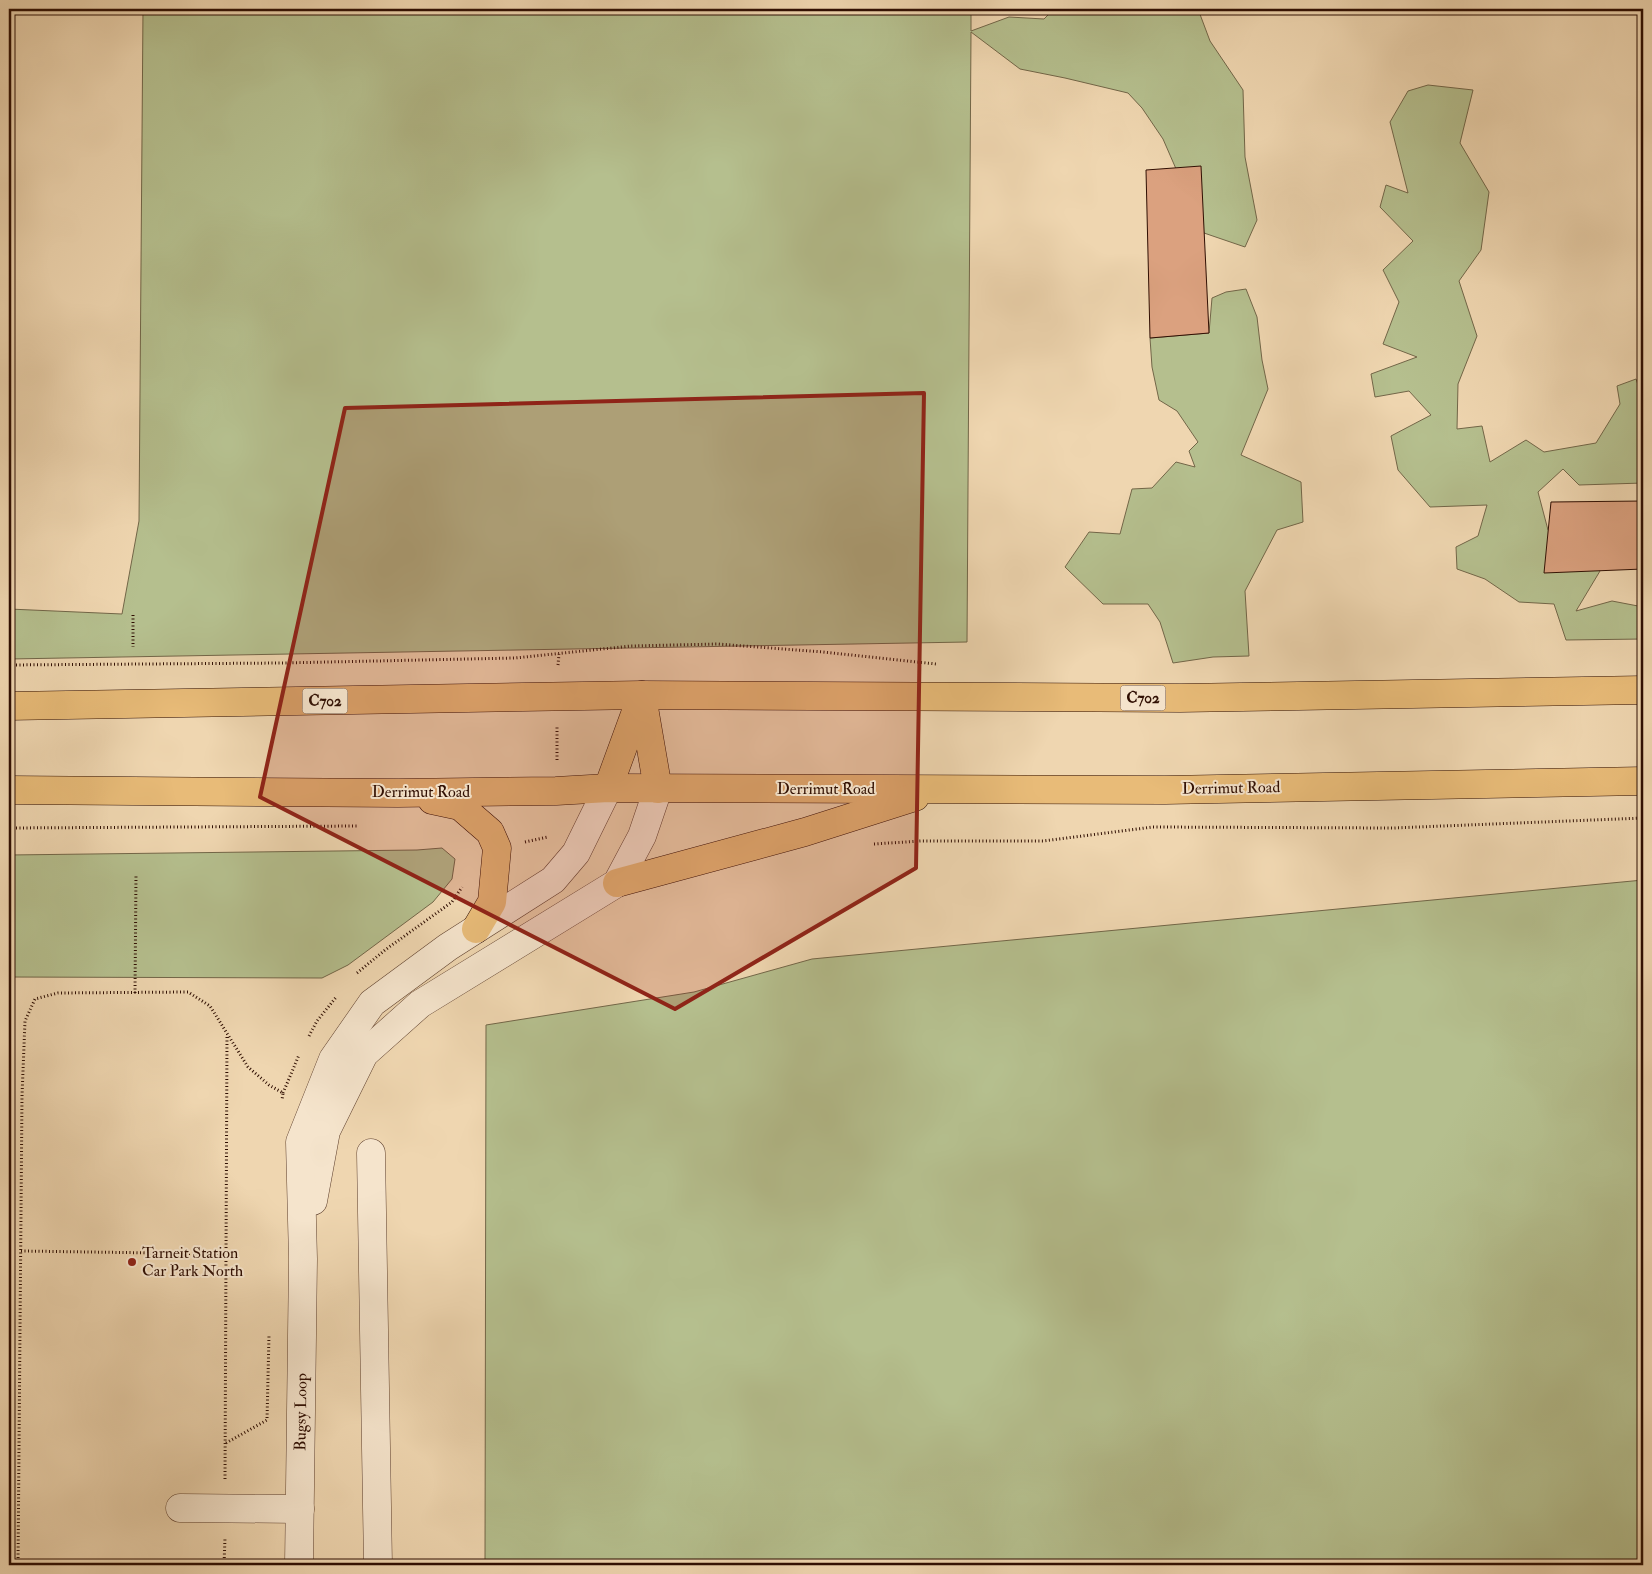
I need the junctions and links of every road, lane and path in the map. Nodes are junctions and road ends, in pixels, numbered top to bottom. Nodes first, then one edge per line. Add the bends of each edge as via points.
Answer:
1 (133, 615) dead end
2 (133, 647) dead end
3 (937, 664) dead end
4 (9, 665) edge
5 (1643, 690) edge
6 (642, 694) junction
7 (9, 706) edge
8 (1643, 781) edge
9 (608, 788) junction
10 (658, 789) junction
11 (9, 790) edge
12 (938, 790) junction
13 (398, 793) junction
14 (1643, 818) edge
15 (364, 826) dead end
16 (9, 828) edge
17 (872, 844) dead end
18 (136, 875) dead end
19 (617, 883) junction
20 (476, 929) junction
21 (135, 993) junction
22 (227, 1035) junction
23 (282, 1102) dead end
24 (371, 1153) dead end
25 (21, 1251) junction
26 (226, 1254) junction
27 (303, 1258) junction
28 (269, 1334) dead end
29 (226, 1443) junction
30 (180, 1508) dead end
31 (225, 1508) junction
32 (300, 1509) junction
33 (18, 1565) edge
34 (224, 1565) edge
35 (299, 1565) edge
36 (378, 1565) edge

1 - 2 path
3 - 4 path via 718,644 631,646 515,658
5 - 6 main road, C702 via 1180,698
6 - 7 main road, C702
6 - 9 main road
6 - 10 main road
8 - 12 main road, Derrimut Road via 1166,790
9 - 10 main road, Derrimut Road
9 - 13 main road, Derrimut Road
9 - 20 lane via 576,853 553,880
10 - 12 main road, Derrimut Road
10 - 19 lane via 642,836
11 - 13 main road, Derrimut Road
12 - 19 main road via 805,832
13 - 20 main road via 460,806 490,832 497,848 492,902
14 - 17 path via 1392,828 1153,828 1043,840
15 - 16 path
18 - 21 path
19 - 27 lane via 420,1004 364,1054 326,1131
20 - 27 lane via 372,1003 333,1058 300,1142
21 - 22 path via 188,992 210,1006
21 - 25 path via 58,993 35,998 26,1021
22 - 23 path via 248,1067 268,1085 283,1093
22 - 26 path
24 - 36 lane
25 - 26 path
25 - 33 path
26 - 29 path
27 - 32 lane, Bugsy Loop
28 - 29 path via 267,1420
29 - 31 path
30 - 31 lane
31 - 32 lane
31 - 34 path
32 - 35 lane, Bugsy Loop

